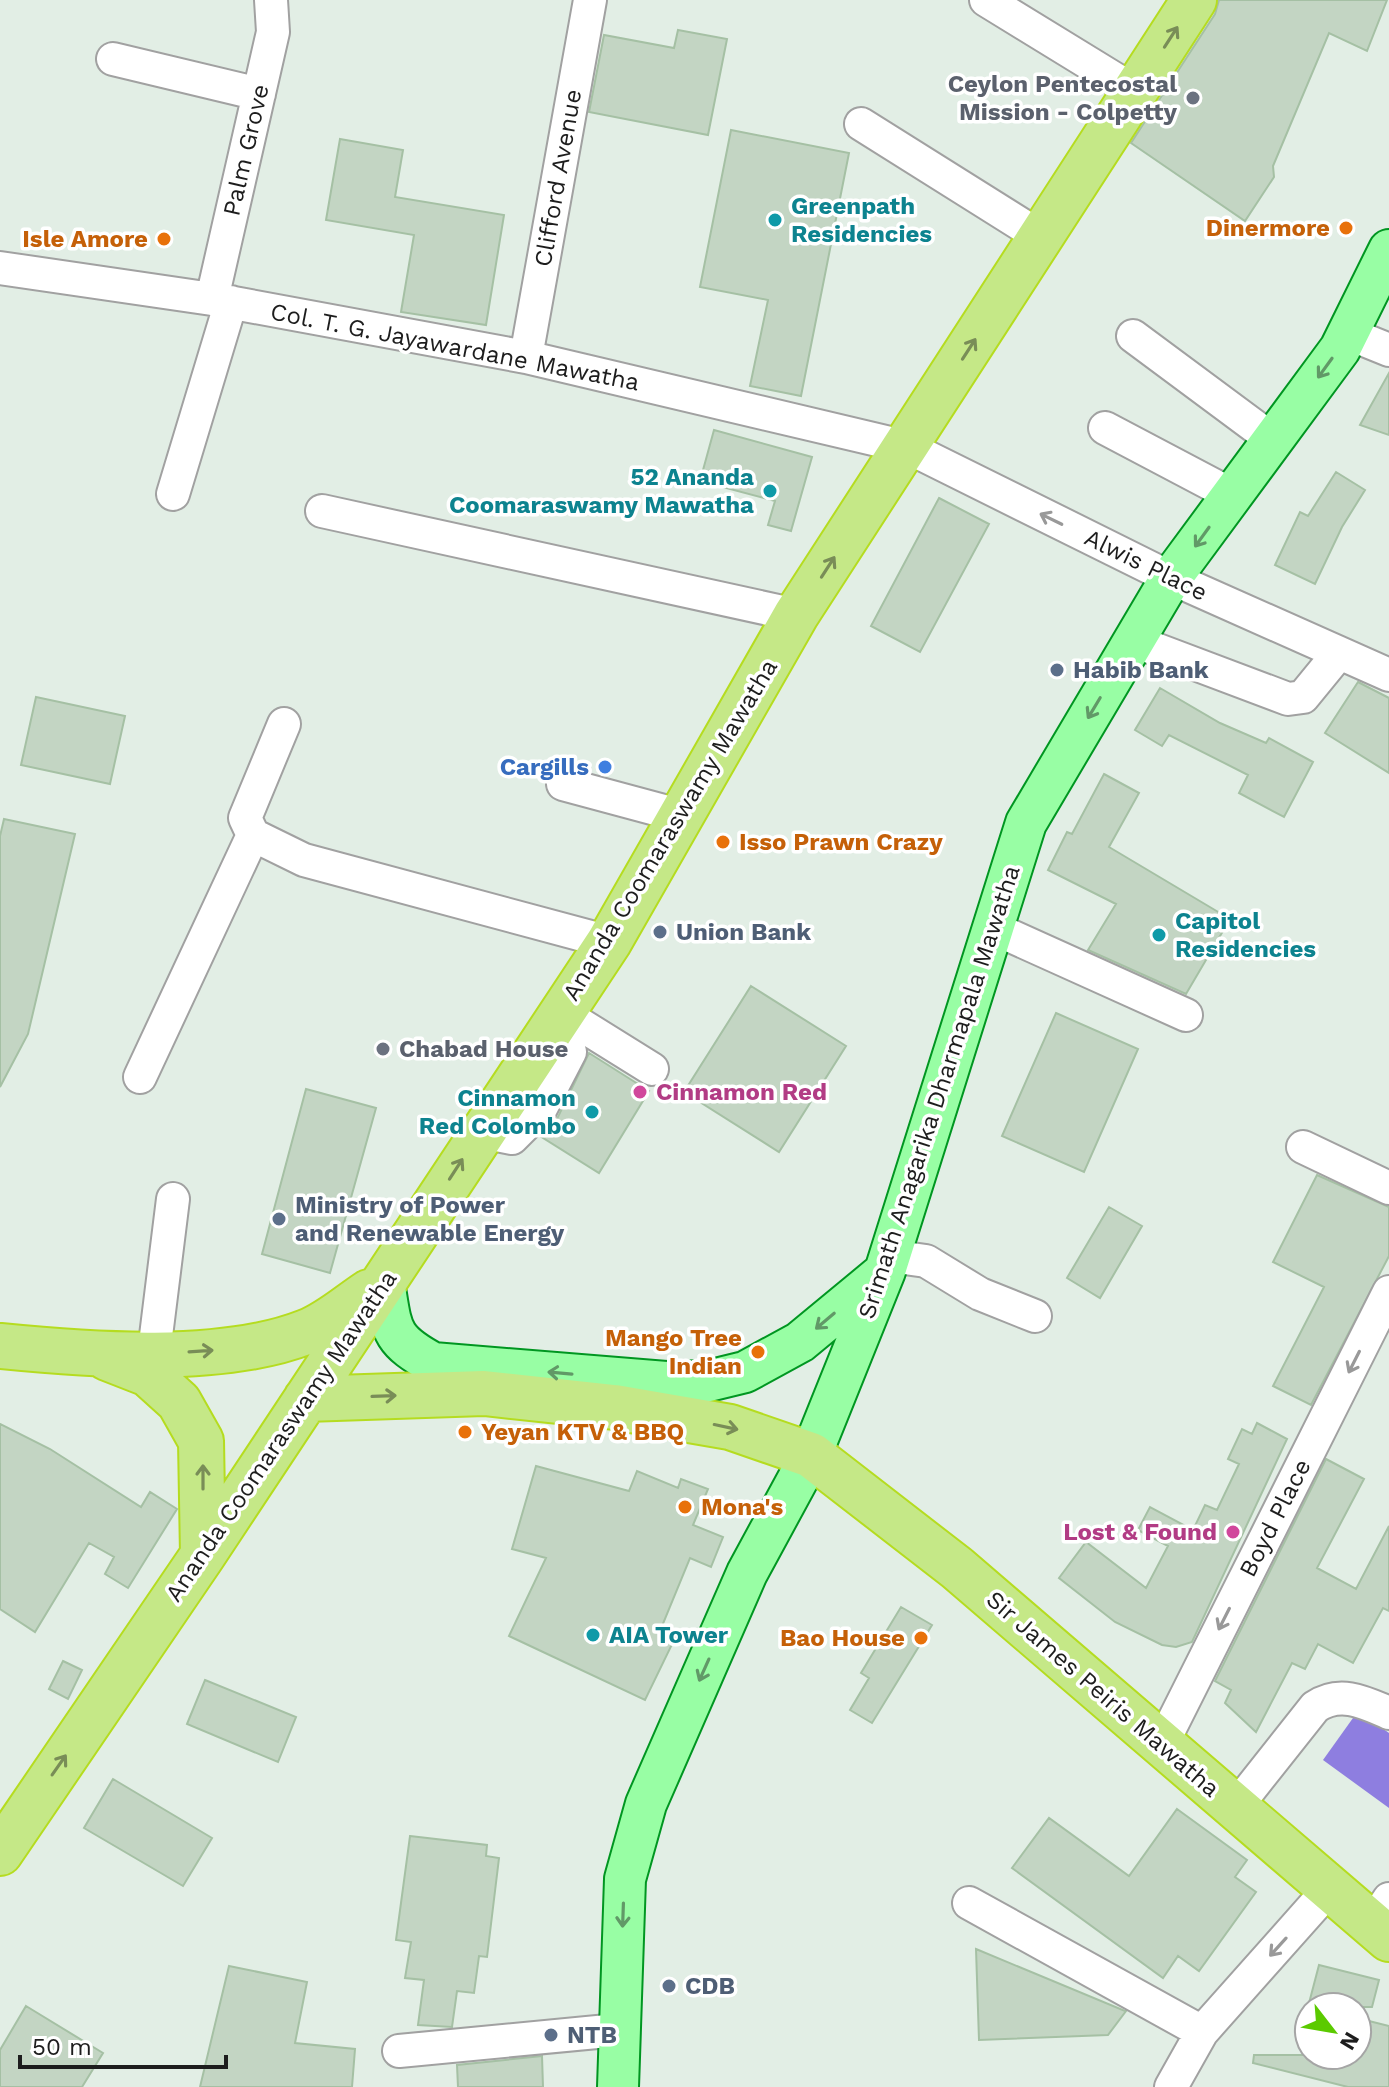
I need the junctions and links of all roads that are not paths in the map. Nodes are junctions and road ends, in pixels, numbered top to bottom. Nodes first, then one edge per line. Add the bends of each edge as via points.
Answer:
1 (271, 0) edge
2 (590, 0) edge
3 (986, 0) edge
4 (1194, 0) edge
5 (113, 59) dead end
6 (1136, 92) junction
7 (259, 94) junction
8 (861, 124) dead end
9 (1041, 237) junction
10 (1389, 250) edge
11 (0, 268) edge
12 (222, 301) junction
13 (1347, 333) junction
14 (1133, 336) dead end
15 (1389, 350) edge
16 (526, 357) junction
17 (1105, 428) dead end
18 (1273, 440) junction
19 (907, 447) junction
20 (173, 494) dead end
21 (1232, 495) junction
22 (322, 511) dead end
23 (1171, 578) junction
24 (796, 615) junction
25 (1134, 641) junction
26 (1339, 653) junction
27 (1389, 675) edge
28 (284, 724) dead end
29 (563, 784) dead end
30 (682, 816) junction
31 (253, 835) junction
32 (993, 928) junction
33 (609, 942) junction
34 (1186, 1015) dead end
35 (557, 1021) junction
36 (652, 1069) dead end
37 (140, 1077) dead end
38 (1303, 1147) dead end
39 (1389, 1188) edge
40 (173, 1199) dead end
41 (888, 1264) junction
42 (384, 1282) junction
43 (1389, 1292) edge
44 (1035, 1316) dead end
45 (0, 1346) edge
46 (154, 1352) junction
47 (95, 1354) junction
48 (306, 1399) junction
49 (811, 1455) junction
50 (203, 1555) junction
51 (1389, 1713) edge
52 (1162, 1744) junction
53 (1235, 1808) junction
54 (7, 1825) edge
55 (1330, 1888) junction
56 (969, 1903) dead end
57 (1383, 1921) edge
58 (618, 2030) junction
59 (1202, 2032) junction
60 (399, 2051) dead end
61 (618, 2087) edge
62 (1171, 2087) edge

1 - 7 street, Palm Grove via 273,32
2 - 16 street, Clifford Avenue
3 - 6 street
6 -> 4 highway, Ananda Coomaraswamy Mawatha
5 - 7 street
6 - 9 highway, Ananda Coomaraswamy Mawatha
7 - 12 street, Palm Grove
8 - 9 street
19 -> 9 highway, Ananda Coomaraswamy Mawatha
10 - 13 main road, Srimath Anagarika Dharmapala Mawatha
11 - 12 street, Col. T. G. Jayawardane Mawatha
12 - 16 street, Col. T. G. Jayawardane Mawatha
12 - 20 street, Palm Grove
13 - 15 street
13 -> 18 main road, Srimath Anagarika Dharmapala Mawatha
14 - 18 street
16 - 19 street, Col. T. G. Jayawardane Mawatha
17 - 21 street
18 - 21 main road, Srimath Anagarika Dharmapala Mawatha
23 -> 19 street, Alwis Place
24 -> 19 highway, Ananda Coomaraswamy Mawatha
21 -> 23 main road, Srimath Anagarika Dharmapala Mawatha
22 - 24 street
23 - 25 main road, Srimath Anagarika Dharmapala Mawatha
23 - 26 street, Alwis Place
24 - 30 highway, Ananda Coomaraswamy Mawatha
25 - 26 street via 1288,699 1303,697
25 -> 32 main road, Srimath Anagarika Dharmapala Mawatha via 1026,823
26 - 27 street, Alwis Place
28 - 31 street via 245,818
29 - 30 street
30 - 33 highway, Ananda Coomaraswamy Mawatha
31 - 33 street via 304,860
31 - 37 street
32 - 34 street
32 - 41 main road, Srimath Anagarika Dharmapala Mawatha
33 - 35 highway, Ananda Coomaraswamy Mawatha
35 - 36 street
42 -> 35 highway, Ananda Coomaraswamy Mawatha
38 - 39 street
40 - 46 street
41 -> 42 main road via 800,1342 745,1372 708,1381 433,1363 400,1344
41 - 44 street via 926,1261 980,1294
41 - 49 main road, Srimath Anagarika Dharmapala Mawatha
46 -> 42 highway via 240,1347 308,1332
42 - 48 highway, Ananda Coomaraswamy Mawatha
43 -> 52 street, Boyd Place
45 - 47 highway
46 - 47 highway
50 -> 47 highway via 201,1441 179,1402 148,1374
48 -> 49 highway, Sir James Peiris Mawatha via 484,1393 614,1407 730,1427
48 - 50 highway, Ananda Coomaraswamy Mawatha
49 - 52 highway, Sir James Peiris Mawatha via 957,1568
49 -> 58 main road, Srimath Anagarika Dharmapala Mawatha via 747,1573 646,1804 625,1879
54 -> 50 highway, Ananda Coomaraswamy Mawatha
51 - 53 street via 1341,1697 1326,1700
52 - 53 highway, Sir James Peiris Mawatha
53 - 55 highway, Sir James Peiris Mawatha
55 - 57 highway, Sir James Peiris Mawatha
55 -> 59 street
56 - 59 street
58 - 60 street
58 - 61 main road, Srimath Anagarika Dharmapala Mawatha
59 - 62 street

